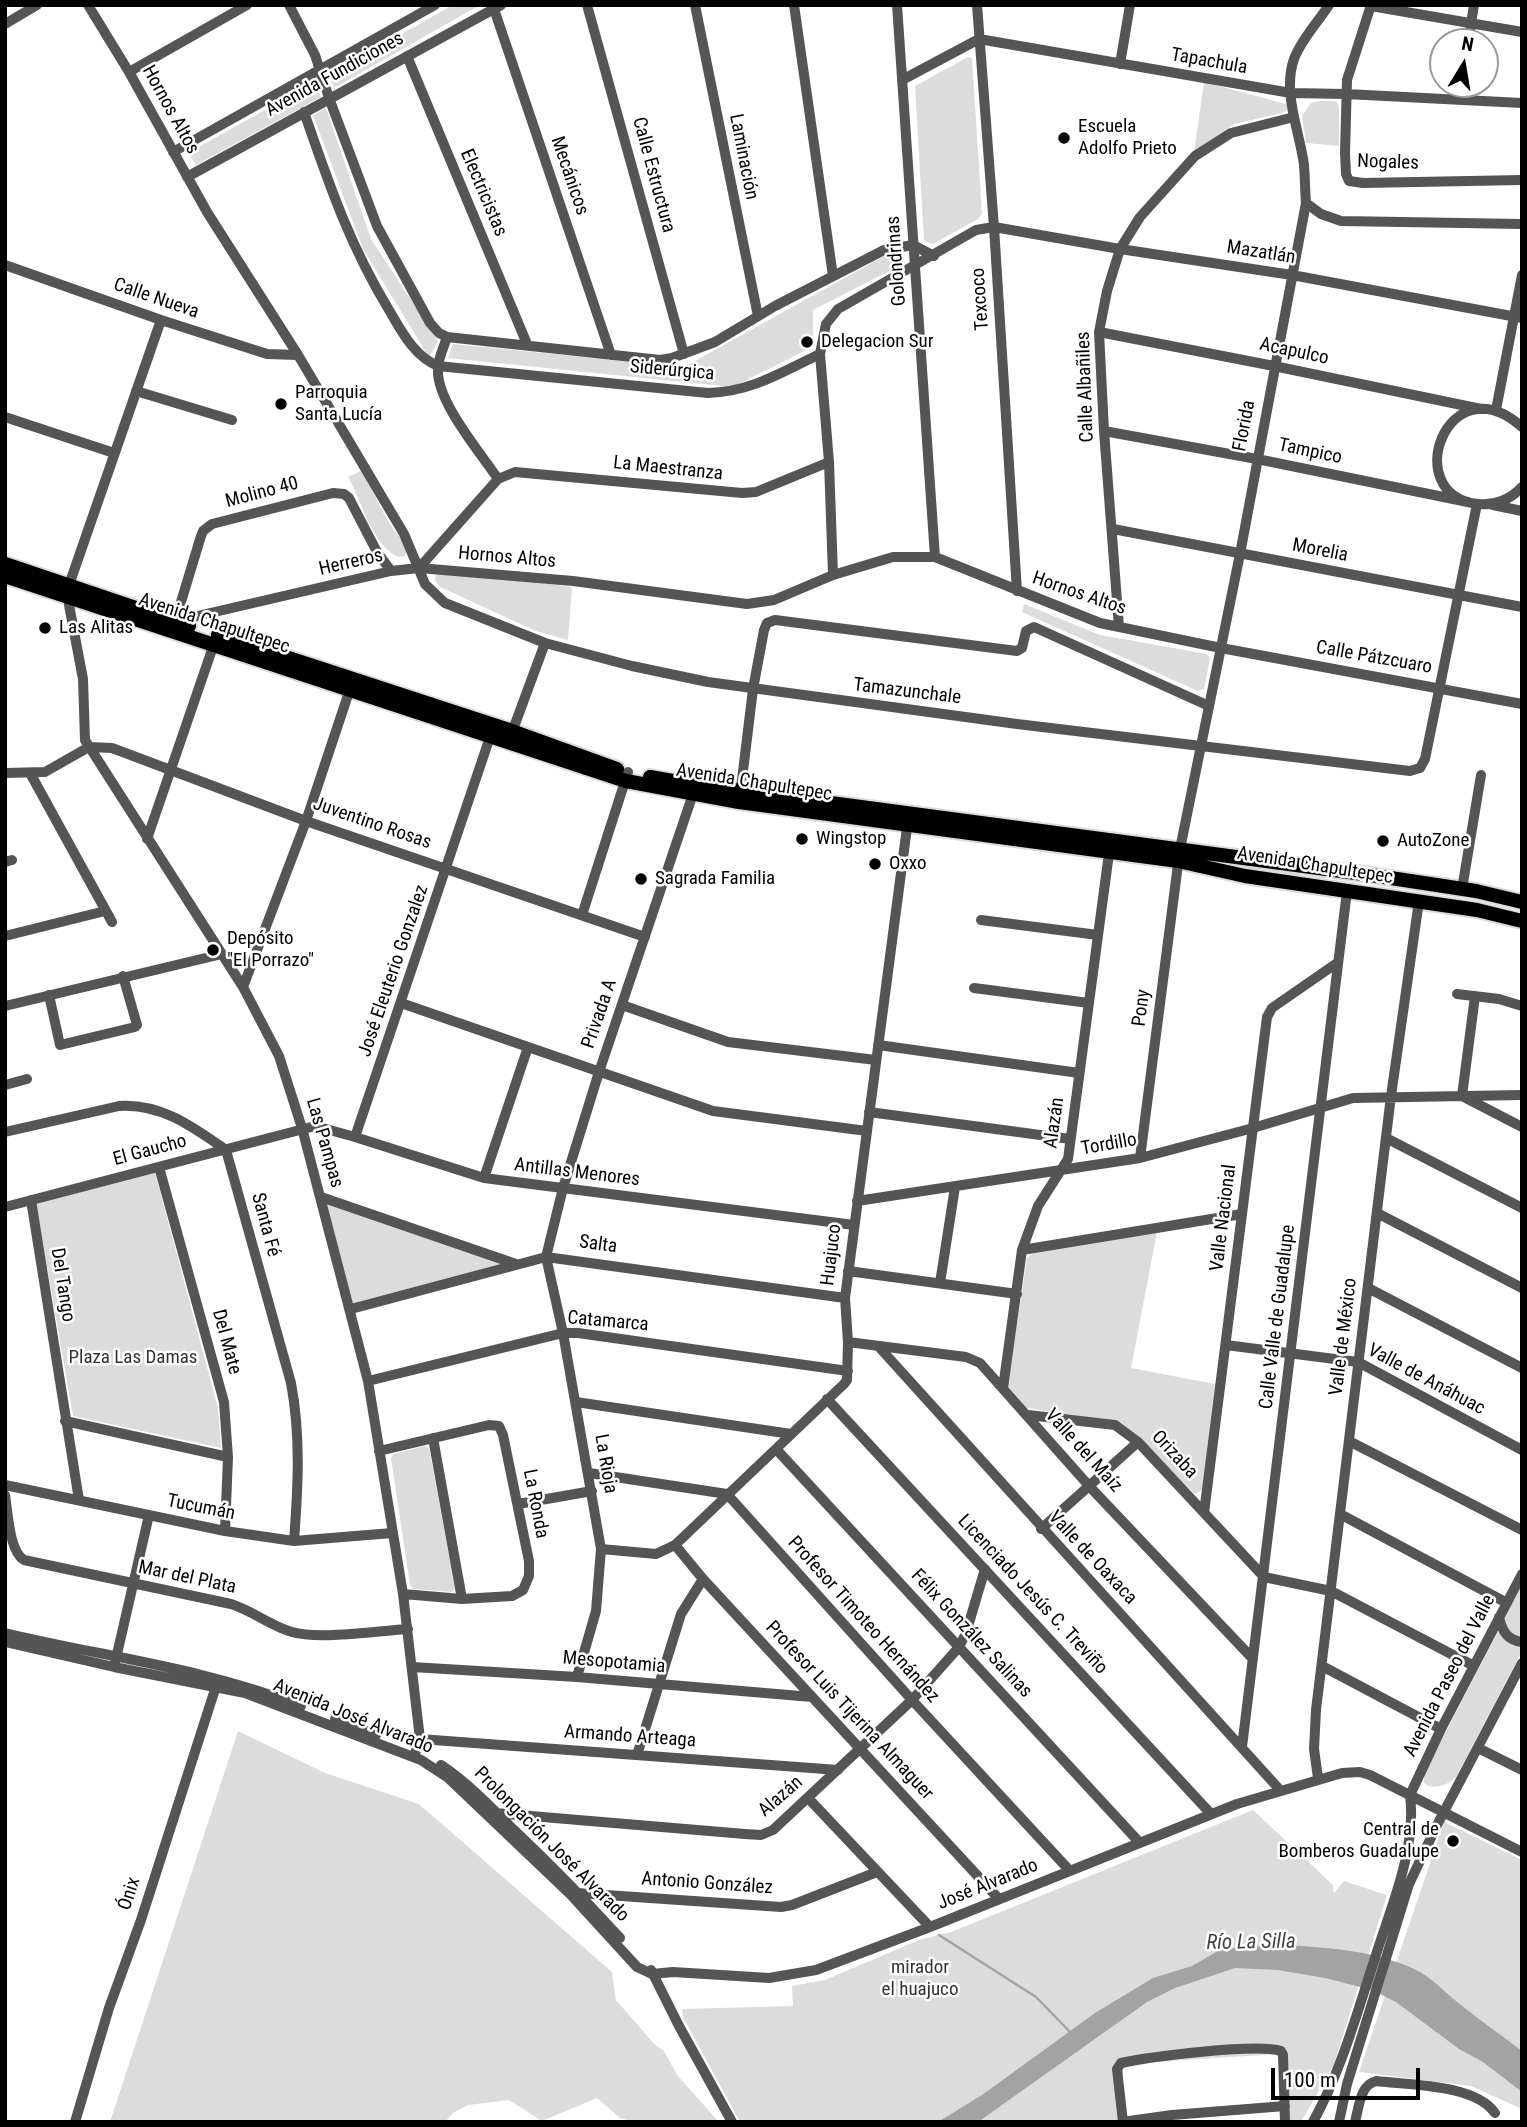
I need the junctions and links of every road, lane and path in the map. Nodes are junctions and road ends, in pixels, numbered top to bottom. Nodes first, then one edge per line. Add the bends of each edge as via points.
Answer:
1 (37, 5) edge
2 (88, 5) edge
3 (247, 5) edge
4 (289, 5) edge
5 (435, 5) edge
6 (587, 5) edge
7 (695, 5) edge
8 (794, 5) edge
9 (897, 5) edge
10 (977, 5) edge
11 (1130, 5) edge
12 (1329, 5) edge
13 (1474, 5) edge
14 (1371, 6) edge
15 (497, 7) edge
16 (1471, 23) junction
17 (5, 24) edge
18 (1470, 28) edge
19 (1522, 32) edge
20 (979, 39) junction
21 (407, 56) junction
22 (1120, 64) junction
23 (320, 70) junction
24 (129, 72) junction
25 (902, 80) junction
26 (1291, 93) junction
27 (1346, 94) junction
28 (329, 98) junction
29 (1458, 99) joint
30 (1522, 103) edge
31 (304, 112) junction
32 (1294, 117) junction
33 (173, 152) junction
34 (187, 177) junction
35 (1522, 180) edge
36 (1306, 203) junction
37 (1522, 225) edge
38 (994, 227) junction
39 (913, 244) junction
40 (1120, 249) junction
41 (934, 256) junction
42 (5, 265) edge
43 (914, 267) junction
44 (1292, 275) junction
45 (1522, 275) edge
46 (833, 276) junction
47 (758, 316) junction
48 (1518, 317) edge
49 (161, 320) junction
50 (1099, 332) junction
51 (447, 337) junction
52 (527, 344) junction
53 (684, 354) junction
54 (820, 354) junction
55 (298, 355) junction
56 (611, 355) junction
57 (438, 366) junction
58 (1274, 366) junction
59 (136, 391) junction
60 (1480, 409) junction
61 (1496, 411) junction
62 (5, 417) edge
63 (1516, 418) edge
64 (232, 420) dead end
65 (1522, 427) edge
66 (1104, 431) junction
67 (114, 453) junction
68 (1257, 459) junction
69 (830, 463) junction
70 (498, 479) junction
71 (1522, 486) edge
72 (1472, 503) junction
73 (1490, 505) junction
74 (1522, 511) edge
75 (1112, 529) junction
76 (1240, 554) junction
77 (935, 557) junction
78 (5, 564) edge
79 (419, 568) junction
80 (391, 571) junction
81 (833, 575) junction
82 (5, 576) edge
83 (69, 590) junction
84 (1017, 591) junction
85 (1458, 595) junction
86 (1522, 607) edge
87 (174, 626) junction
88 (1119, 627) junction
89 (215, 639) junction
90 (545, 643) junction
91 (1221, 648) junction
92 (351, 685) junction
93 (1440, 688) junction
94 (753, 689) junction
95 (1522, 704) edge
96 (1209, 706) junction
97 (493, 731) junction
98 (510, 737) junction
99 (1202, 745) junction
100 (89, 747) junction
101 (171, 771) junction
102 (5, 773) edge
103 (30, 773) junction
104 (1481, 775) dead end
105 (627, 777) junction
106 (695, 790) junction
107 (740, 796) junction
108 (908, 819) junction
109 (306, 821) junction
110 (147, 839) junction
111 (1110, 845) junction
112 (1179, 855) junction
113 (447, 868) junction
114 (1469, 890) junction
115 (1347, 891) junction
116 (1419, 901) junction
117 (1522, 902) edge
118 (105, 911) junction
119 (1477, 911) junction
120 (582, 915) junction
121 (981, 920) dead end
122 (1522, 921) edge
123 (112, 922) dead end
124 (1097, 935) junction
125 (5, 936) edge
126 (645, 937) junction
127 (222, 954) junction
128 (1337, 963) junction
129 (123, 976) junction
130 (243, 987) junction
131 (974, 988) dead end
132 (1457, 994) dead end
133 (49, 995) junction
134 (1475, 996) junction
135 (401, 1003) junction
136 (1089, 1003) junction
137 (622, 1005) junction
138 (5, 1006) edge
139 (1522, 1006) edge
140 (878, 1045) junction
141 (528, 1047) junction
142 (876, 1060) junction
143 (599, 1072) junction
144 (1079, 1073) junction
145 (27, 1079) dead end
146 (5, 1085) edge
147 (1522, 1095) edge
148 (1391, 1096) junction
149 (1462, 1096) junction
150 (1321, 1107) junction
151 (869, 1112) junction
152 (1522, 1127) edge
153 (302, 1128) junction
154 (1253, 1128) junction
155 (867, 1131) junction
156 (5, 1132) edge
157 (355, 1136) junction
158 (1386, 1138) junction
159 (1070, 1139) junction
160 (226, 1150) junction
161 (1140, 1158) junction
162 (159, 1167) junction
163 (1062, 1171) junction
164 (484, 1178) junction
165 (955, 1187) junction
166 (563, 1188) junction
167 (321, 1197) junction
168 (31, 1200) junction
169 (857, 1201) junction
170 (5, 1207) edge
171 (1522, 1208) edge
172 (1377, 1213) junction
173 (1242, 1214) junction
174 (854, 1225) junction
175 (1022, 1250) junction
176 (546, 1257) junction
177 (516, 1264) junction
178 (848, 1270) junction
179 (940, 1283) junction
180 (1368, 1288) junction
181 (1522, 1288) edge
182 (1017, 1294) junction
183 (845, 1298) junction
184 (351, 1309) junction
185 (563, 1333) junction
186 (848, 1342) junction
187 (1226, 1345) junction
188 (879, 1347) junction
189 (1291, 1353) junction
190 (1358, 1362) junction
191 (1522, 1368) edge
192 (848, 1371) junction
193 (368, 1381) junction
194 (1003, 1388) junction
195 (827, 1399) junction
196 (576, 1402) junction
197 (1028, 1415) junction
198 (65, 1421) junction
199 (791, 1434) junction
200 (433, 1438) junction
201 (1349, 1441) junction
202 (1138, 1442) junction
203 (776, 1449) junction
204 (1522, 1450) edge
205 (379, 1451) junction
206 (228, 1457) junction
207 (589, 1473) junction
208 (5, 1485) edge
209 (1090, 1487) junction
210 (592, 1491) junction
211 (727, 1494) junction
212 (5, 1495) edge
213 (79, 1500) junction
214 (518, 1504) junction
215 (1204, 1513) junction
216 (1340, 1514) junction
217 (149, 1515) junction
218 (1041, 1529) junction
219 (1522, 1530) edge
220 (225, 1531) junction
221 (392, 1533) junction
222 (294, 1541) junction
223 (675, 1545) junction
224 (601, 1549) junction
225 (985, 1569) junction
226 (1522, 1575) edge
227 (1264, 1577) junction
228 (703, 1579) junction
229 (134, 1584) junction
230 (1331, 1591) junction
231 (403, 1594) junction
232 (462, 1599) junction
233 (1507, 1603) junction
234 (1499, 1617) junction
235 (408, 1629) junction
236 (5, 1633) edge
237 (5, 1642) edge
238 (1522, 1642) edge
239 (959, 1647) junction
240 (1253, 1659) junction
241 (115, 1662) junction
242 (1522, 1663) edge
243 (1474, 1666) junction
244 (412, 1667) junction
245 (1322, 1667) junction
246 (577, 1677) junction
247 (217, 1682) junction
248 (1511, 1684) junction
249 (659, 1685) junction
250 (1522, 1690) edge
251 (812, 1697) junction
252 (912, 1700) junction
253 (1441, 1729) junction
254 (1242, 1747) junction
255 (417, 1748) junction
256 (1478, 1748) junction
257 (860, 1749) junction
258 (637, 1755) junction
259 (838, 1770) junction
260 (1522, 1770) edge
261 (1318, 1778) junction
262 (1280, 1790) junction
263 (1410, 1794) junction
264 (808, 1798) junction
265 (1211, 1814) junction
266 (1444, 1814) junction
267 (492, 1815) junction
268 (1140, 1843) junction
269 (1522, 1852) edge
270 (877, 1871) junction
271 (1070, 1871) junction
272 (575, 1894) junction
273 (999, 1899) junction
274 (930, 1927) junction
275 (1390, 1930) junction
276 (655, 1972) junction
277 (1284, 2106) junction
278 (1495, 2113) dead end
279 (75, 2122) edge
280 (732, 2122) edge
281 (1123, 2122) edge
282 (1284, 2122) edge
283 (1312, 2122) edge
284 (1339, 2122) edge
285 (1355, 2122) edge

1 - 17 street
2 - 24 street, Hornos Altos
3 - 24 street
4 - 23 street
5 - 23 street, Avenida Fundiciones
6 - 53 street, Calle Estructura
7 - 47 street, Laminación
8 - 46 street
9 - 25 street, Golondrinas
10 - 20 street, Texcoco
11 - 22 street
12 - 26 street, Florida via 1294,59
13 - 16 street
14 - 16 street
14 - 27 street, Nogales via 1350,65
15 - 21 street, Avenida Fundiciones
15 - 56 street, Mecánicos
16 - 18 street
16 - 19 street
20 - 22 street, Tapachula
20 - 25 street
20 - 38 street, Texcoco
21 - 28 street, Avenida Fundiciones
21 - 52 street, Electricistas
22 - 26 street, Tapachula
23 - 28 street
23 - 33 street, Avenida Fundiciones
24 - 33 street, Hornos Altos
25 - 39 street, Golondrinas
26 - 27 street, Tapachula
26 - 32 street, Florida
27 - 29 street, Tapachula
27 - 35 street, Nogales via 1349,181
28 - 31 street, Avenida Fundiciones
28 - 51 street via 377,226 430,323
29 - 30 street, Tapachula
31 - 34 street, Avenida Fundiciones
31 - 57 street via 337,208 366,272 402,332 425,361
32 - 36 street, Florida
32 - 40 street, Calle Albañiles via 1231,133 1195,156 1140,217
33 - 34 street, Hornos Altos
34 - 55 street, Hornos Altos
36 - 37 street via 1341,221
36 - 44 street, Florida
38 - 40 street, Mazatlán
38 - 41 street via 976,230
38 - 84 street, Texcoco
39 - 41 street
39 - 43 street, Golondrinas
39 - 46 street, Siderúrgica via 884,250
40 - 44 street, Mazatlán
40 - 50 street, Calle Albañiles
41 - 43 street
42 - 49 street, Calle Nueva
43 - 54 street via 838,309 822,332
43 - 77 street, Golondrinas
44 - 48 street, Mazatlán
44 - 58 street, Florida
45 - 48 street
46 - 47 street, Siderúrgica
47 - 53 street, Siderúrgica
48 - 61 street
49 - 55 street, Calle Nueva via 267,354
49 - 59 street
50 - 58 street, Acapulco
50 - 66 street, Calle Albañiles
51 - 52 street, Siderúrgica
51 - 57 street
52 - 56 street, Siderúrgica
53 - 56 street, Siderúrgica via 660,360
54 - 57 street, Siderúrgica via 731,393
54 - 69 street
55 - 79 street, Hornos Altos via 404,534
57 - 70 street via 439,384 448,404
58 - 60 street, Acapulco
58 - 68 street, Florida
59 - 64 street
59 - 67 street
60 - 61 street, Acapulco
60 - 72 street via 1447,427 1437,450 1440,476 1447,487
61 - 63 street, Acapulco
62 - 67 street
63 - 65 street
66 - 68 street, Tampico
66 - 75 street, Calle Albañiles
67 - 83 street
68 - 72 street, Tampico
68 - 76 street, Florida
69 - 70 street, La Maestranza via 742,494 532,472
69 - 81 street
70 - 79 street
71 - 73 street
72 - 73 street, Tampico
72 - 85 street
73 - 74 street
75 - 76 street, Morelia
75 - 88 street, Calle Albañiles
76 - 85 street, Morelia
76 - 91 street, Florida
77 - 81 street, Hornos Altos via 893,557
77 - 84 street, Hornos Altos
78 - 83 main road
79 - 80 street, Herreros
79 - 81 street, Hornos Altos via 573,581 747,604 774,600
79 - 90 street, Tamazunchale via 430,591 445,603
80 - 87 street, Herreros
80 - 87 street, Molino 40 via 349,498 333,493 206,528
82 - 83 main road, Avenida Chapultepec
83 - 87 main road, Avenida Chapultepec
83 - 100 street, Las Pampas via 81,664 83,731
84 - 88 street, Hornos Altos
85 - 86 street, Morelia
85 - 93 street
87 - 89 main road, Avenida Chapultepec
88 - 91 street, Hornos Altos
89 - 92 main road, Avenida Chapultepec
89 - 101 street
90 - 94 street, Tamazunchale via 632,666
90 - 98 street
91 - 93 street, Calle Pátzcuaro
91 - 96 street, Florida
92 - 97 main road, Avenida Chapultepec
92 - 109 street
93 - 95 street, Calle Pátzcuaro
93 - 99 street, Tamazunchale via 1425,759 1420,768 1410,771
94 - 96 street via 764,630 770,621 1017,651 1026,631 1034,627
94 - 99 street, Tamazunchale
94 - 107 street
96 - 99 street, Florida
97 - 98 main road, Avenida Chapultepec
97 - 113 street, José Eleuterio Gonzalez
98 - 105 main road, Avenida Chapultepec
99 - 112 street, Florida
100 - 101 street, Juventino Rosas via 112,748
100 - 103 street via 51,769
100 - 110 street, Las Pampas
101 - 109 street, Juventino Rosas
101 - 110 street
102 - 103 street
103 - 118 street
104 - 114 street
105 - 106 main road, Avenida Chapultepec
105 - 120 street
106 - 107 main road, Avenida Chapultepec
106 - 126 street, Privada A
107 - 108 main road, Avenida Chapultepec
108 - 111 main road, Avenida Chapultepec
108 - 140 street, Huajuco
109 - 113 street, Juventino Rosas
109 - 130 street
110 - 127 street, Las Pampas
111 - 112 main road, Avenida Chapultepec
111 - 124 street, Alazán
112 - 114 main road, Avenida Chapultepec
112 - 115 main road, Avenida Chapultepec via 1245,876
112 - 161 street, Pony
113 - 120 street, Juventino Rosas
113 - 135 street, José Eleuterio Gonzalez
114 - 116 main road via 1452,899
114 - 117 main road, Avenida Chapultepec
114 - 119 main road
115 - 116 main road, Avenida Chapultepec
115 - 128 street, Calle Valle de Guadalupe
116 - 119 main road, Avenida Chapultepec
116 - 148 street, Valle de México
118 - 123 street
118 - 125 street
119 - 122 main road, Avenida Chapultepec
120 - 126 street, Juventino Rosas
121 - 124 street
124 - 136 street, Alazán
126 - 137 street, Privada A
127 - 129 street
127 - 130 street, Las Pampas
128 - 150 street, Calle Valle de Guadalupe
128 - 154 street, Valle Nacional via 1270,1011
129 - 133 street
129 - 133 street via 135,1027 60,1045
130 - 153 street, Las Pampas via 279,1056
131 - 136 street
132 - 134 street
133 - 138 street
134 - 139 street
134 - 149 street
135 - 141 street
135 - 157 street, José Eleuterio Gonzalez
136 - 144 street, Alazán
137 - 142 street via 728,1042
137 - 143 street, Privada A
140 - 142 street, Huajuco
140 - 144 street
141 - 143 street
141 - 164 street
142 - 151 street, Huajuco
143 - 155 street via 713,1111
143 - 166 street, Privada A
144 - 159 street, Alazán
145 - 146 street
147 - 149 street
148 - 149 street
148 - 150 street via 1353,1098
148 - 158 street, Valle de México
149 - 152 street
150 - 154 street, Tordillo
150 - 189 street, Calle Valle de Guadalupe
151 - 155 street, Huajuco
151 - 159 street
153 - 157 street, Antillas Menores via 320,1126
153 - 160 street, El Gaucho
153 - 167 street, Las Pampas
154 - 161 street, Tordillo
154 - 173 street, Valle Nacional
155 - 169 street, Huajuco
156 - 160 street via 133,1105 171,1115
157 - 164 street, Antillas Menores
158 - 171 street
158 - 172 street, Valle de México
159 - 163 street, Alazán
160 - 162 street, El Gaucho
160 - 222 street, Santa Fé via 291,1383 299,1473
161 - 163 street, Tordillo
162 - 168 street, El Gaucho
162 - 206 street, Del Mate via 224,1402
163 - 165 street, Tordillo
163 - 175 street, Alazán via 1038,1206
164 - 166 street, Antillas Menores
165 - 169 street, Tordillo
165 - 179 street
166 - 174 street, Antillas Menores
166 - 176 street, Privada A
167 - 177 street
167 - 184 street, Las Pampas
168 - 170 street, El Gaucho
168 - 198 street, Del Tango
169 - 174 street, Huajuco
172 - 180 street, Valle de México
172 - 181 street
173 - 175 street
173 - 187 street, Valle Nacional
174 - 178 street, Huajuco
175 - 182 street, Alazán
176 - 177 street, Salta
176 - 183 street, Salta
176 - 185 street, La Rioja
177 - 184 street, Salta
178 - 179 street
178 - 183 street, Huajuco
179 - 182 street
180 - 190 street, Valle de México
180 - 191 street
182 - 194 street, Alazán
183 - 186 street, Huajuco
184 - 193 street, Las Pampas
185 - 192 street, Catamarca
185 - 193 street, Catamarca
185 - 196 street, La Rioja
186 - 188 street, Valle del Maíz
186 - 192 street, Huajuco
187 - 189 street, Valle de Anáhuac
187 - 215 street, Valle Nacional
188 - 194 street, Valle del Maíz via 971,1358
188 - 218 street, Valle de Oaxaca
189 - 190 street, Valle de Anáhuac
189 - 227 street, Calle Valle de Guadalupe
190 - 201 street, Valle de México
190 - 204 street, Valle de Anáhuac
192 - 195 street via 844,1384
193 - 205 street, Las Pampas
194 - 197 street, Valle del Maíz
195 - 199 street
195 - 225 street, Licenciado Jesús C. Treviño
196 - 199 street
196 - 207 street, La Rioja
197 - 202 street, Orizaba via 1115,1425
197 - 209 street, Valle del Maíz
198 - 206 street
198 - 213 street, Del Tango
199 - 203 street
200 - 205 street, La Ronda
200 - 214 street, La Ronda via 489,1424 499,1426
200 - 232 street
201 - 216 street, Valle de México
201 - 219 street
202 - 209 street
202 - 215 street, Orizaba
203 - 211 street
203 - 239 street, Félix González Salinas
205 - 221 street, Las Pampas
206 - 220 street, Del Mate
207 - 210 street, La Rioja
207 - 211 street
208 - 213 street, Tucumán
209 - 218 street
209 - 240 street, Valle del Maíz
210 - 214 street
210 - 224 street, La Rioja
211 - 223 street
211 - 252 street, Profesor Timoteo Hernández
212 - 229 street, Mar del Plata via 19,1557
213 - 217 street, Tucumán
214 - 232 street, La Ronda via 529,1561 523,1590 512,1596
215 - 227 street, Orizaba
216 - 230 street, Valle de México
216 - 233 street
217 - 220 street, Tucumán
217 - 229 street
218 - 254 street, Valle de Oaxaca
220 - 222 street, Tucumán
221 - 222 street, Tucumán
221 - 231 street, Las Pampas
223 - 224 street via 656,1554
223 - 228 street, Profesor Luis Tijerina Almaguer
224 - 246 street, La Rioja via 596,1611
225 - 239 street, Alazán
225 - 265 street, Licenciado Jesús C. Treviño
226 - 233 street, Avenida Paseo del Valle
227 - 230 street
227 - 240 street, Calle Valle de Guadalupe
228 - 249 street via 681,1614
228 - 251 street, Profesor Luis Tijerina Almaguer
229 - 235 street, Mar del Plata via 232,1604 304,1635
229 - 241 street
230 - 243 street
230 - 245 street, Valle de México
231 - 232 street, La Ronda
231 - 235 street, Las Pampas
233 - 234 street, Avenida Paseo del Valle
234 - 238 street via 1504,1633
234 - 243 street, Avenida Paseo del Valle
235 - 244 street, Las Pampas
236 - 241 street
237 - 241 street
239 - 252 street, Alazán
239 - 268 street, Félix González Salinas
240 - 254 street, Calle Valle de Guadalupe
241 - 247 street
242 - 248 street
243 - 253 street, Avenida Paseo del Valle
244 - 246 street, Mesopotamia
244 - 255 street, Las Pampas
245 - 253 street
245 - 261 street, Valle de México via 1314,1749
246 - 249 street, Mesopotamia
247 - 255 street, Prolongación José Alvarado via 270,1694
247 - 279 street, Ónix
248 - 250 street
248 - 256 street
249 - 251 street, Mesopotamia
249 - 258 street
251 - 257 street, Profesor Luis Tijerina Almaguer
252 - 257 street, Alazán
252 - 271 street, Profesor Timoteo Hernández
253 - 263 street, Avenida Paseo del Valle
254 - 262 street, Valle de Oaxaca
255 - 258 street, Armando Arteaga
255 - 267 street, Prolongación José Alvarado via 454,1773
256 - 260 street
256 - 266 street
257 - 259 street, Alazán
257 - 273 street, Profesor Luis Tijerina Almaguer
258 - 259 street, Armando Arteaga
259 - 264 street, Alazán
261 - 262 street, José Alvarado
261 - 263 street, José Alvarado via 1360,1772
262 - 265 street, José Alvarado
263 - 266 street, José Alvarado
263 - 275 street via 1412,1814
264 - 267 street, Alazán via 774,1830 761,1835
264 - 270 street
265 - 268 street, José Alvarado
266 - 269 street, José Alvarado
266 - 275 street
267 - 272 street, Prolongación José Alvarado
268 - 271 street, José Alvarado
270 - 272 street, Antonio González via 781,1907
270 - 274 street
271 - 273 street, José Alvarado
272 - 276 street via 637,1967
273 - 274 street, José Alvarado
274 - 276 street, José Alvarado via 801,1974 769,1978
275 - 283 street via 1339,2068
275 - 284 street
276 - 280 street
277 - 281 street
277 - 281 street via 1281,2051 1146,2059 1119,2064
277 - 282 street
278 - 285 street via 1470,2094 1376,2081 1364,2090

